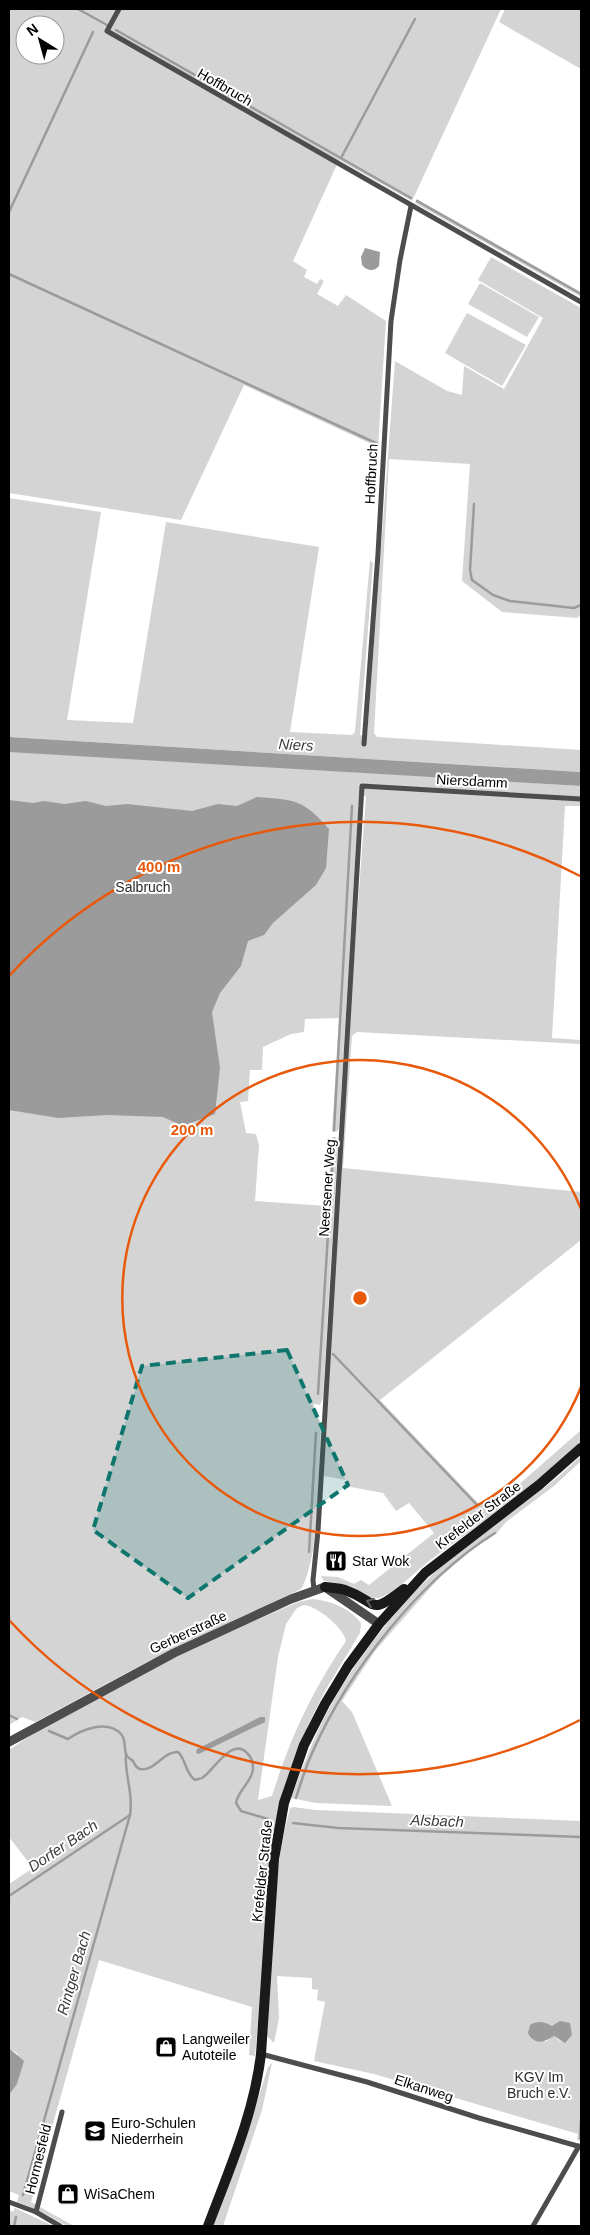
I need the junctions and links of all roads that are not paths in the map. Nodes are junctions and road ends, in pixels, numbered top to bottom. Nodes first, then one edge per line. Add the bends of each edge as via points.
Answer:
1 (119, 9) edge
2 (411, 206) junction
3 (581, 302) edge
4 (364, 744) dead end
5 (362, 786) joint
6 (581, 799) edge
7 (581, 1448) edge
8 (425, 1573) junction
9 (325, 1587) junction
10 (314, 1590) junction
11 (379, 1624) junction
12 (9, 1742) edge
13 (261, 2054) junction
14 (62, 2112) dead end
15 (580, 2147) edge
16 (11, 2203) edge
17 (34, 2211) junction
18 (60, 2226) edge
19 (208, 2226) edge
20 (533, 2226) edge

1 - 2 street, Hoffbruch via 106,31
2 - 3 street, Hoffbruch
2 - 4 street, Hoffbruch via 391,321
5 - 6 street, Niersdamm
5 - 10 street, Neersener Weg
7 - 8 main road, Krefelder Straße via 539,1485
8 -> 9 main road via 379,1605 345,1590
8 - 11 main road, Krefelder Straße
9 - 10 street, Gerberstraße
9 - 11 street
10 - 12 street, Gerberstraße via 174,1653
11 - 13 main road, Krefelder Straße via 325,1704 304,1746 284,1803 274,1859
13 - 15 street, Elkanweg via 366,2082
13 - 19 main road, Krefelder Straße via 248,2119
14 - 17 street, Hormesfeld
15 - 20 street, Elkanweg
16 - 17 street, Hormesfeld
17 - 18 street, Hormesfeld

